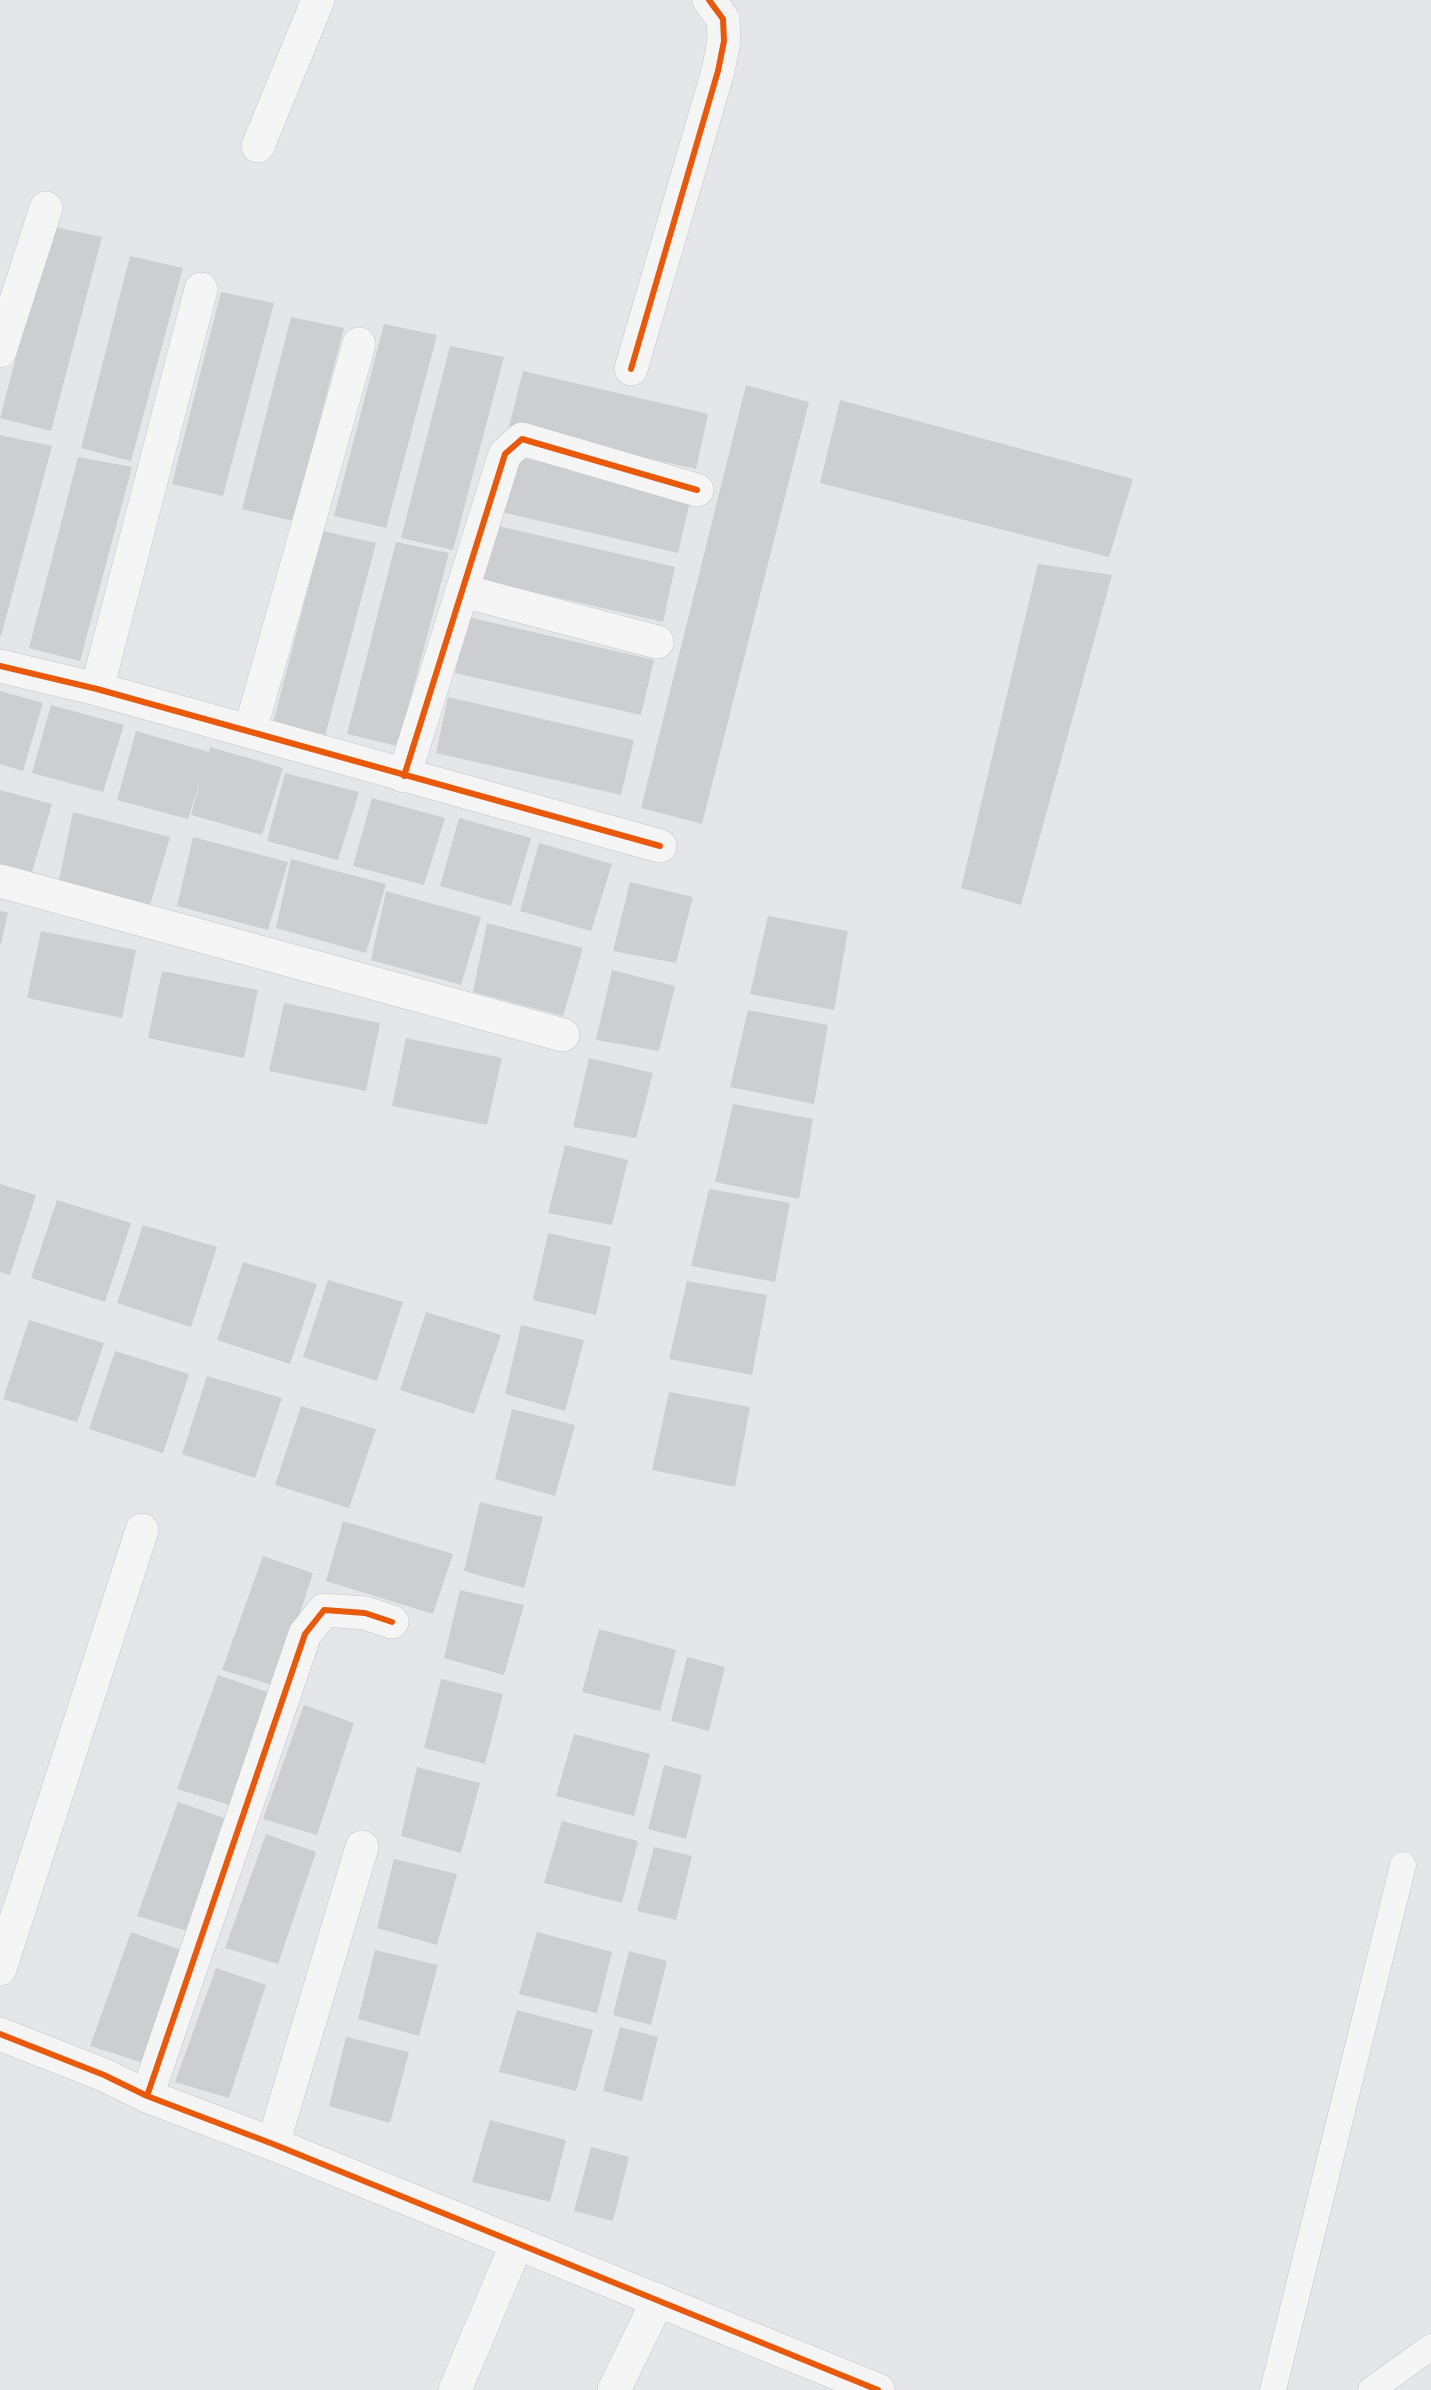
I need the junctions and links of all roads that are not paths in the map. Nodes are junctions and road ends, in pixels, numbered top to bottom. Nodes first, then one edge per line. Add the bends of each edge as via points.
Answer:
1 (318, 0) edge
2 (709, 0) edge
3 (258, 146) dead end
4 (46, 208) dead end
5 (201, 289) dead end
6 (6, 314) edge
7 (359, 344) dead end
8 (0, 351) edge
9 (631, 369) dead end
10 (697, 490) dead end
11 (463, 591) junction
12 (657, 642) dead end
13 (0, 666) edge
14 (97, 689) junction
15 (250, 731) junction
16 (404, 776) junction
17 (660, 846) dead end
18 (0, 881) edge
19 (563, 1035) dead end
20 (142, 1530) dead end
21 (392, 1622) dead end
22 (362, 1847) dead end
23 (1404, 1865) dead end
24 (0, 1969) edge
25 (0, 2034) edge
26 (147, 2096) junction
27 (273, 2144) junction
28 (516, 2243) junction
29 (658, 2300) junction
30 (1431, 2347) edge
31 (455, 2390) edge
32 (614, 2390) edge
33 (878, 2390) edge
34 (1273, 2390) edge
35 (1371, 2390) edge

1 - 3 street
2 - 9 street via 723,19 724,41 718,71
4 - 6 street
5 - 14 street
6 - 8 street
7 - 15 street
10 - 11 street via 522,440 505,454
11 - 12 street
11 - 16 street
13 - 14 street
14 - 15 street
15 - 16 street
16 - 17 street
18 - 19 street
20 - 24 street
21 - 26 street via 365,1612 324,1610 305,1634
22 - 27 street
23 - 34 lane
25 - 26 street
26 - 27 street
27 - 28 street
28 - 29 street
28 - 31 street
29 - 32 street
29 - 33 street
30 - 35 lane

